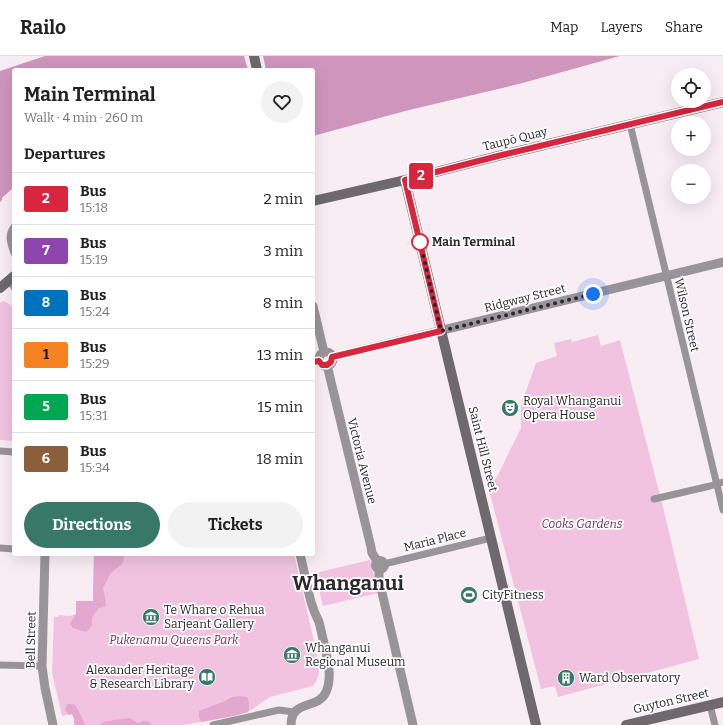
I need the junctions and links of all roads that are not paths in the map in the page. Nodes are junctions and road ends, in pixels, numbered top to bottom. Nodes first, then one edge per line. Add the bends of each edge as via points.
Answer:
1 (254, 56) edge
2 (257, 68) edge
3 (723, 102) edge
4 (630, 124) junction
5 (405, 180) junction
6 (315, 200) edge
7 (12, 230) edge
8 (12, 246) edge
9 (723, 262) edge
10 (667, 276) junction
11 (12, 281) edge
12 (0, 288) edge
13 (315, 317) edge
14 (441, 331) junction
15 (323, 360) edge
16 (0, 452) edge
17 (12, 452) edge
18 (720, 483) edge
19 (654, 499) dead end
20 (723, 510) edge
21 (491, 538) junction
22 (0, 548) edge
23 (12, 548) edge
24 (45, 556) edge
25 (300, 556) edge
26 (380, 565) junction
27 (0, 665) edge
28 (42, 666) junction
29 (723, 702) edge
30 (710, 705) junction
31 (294, 712) junction
32 (655, 722) edge
33 (53, 725) edge
34 (213, 725) edge
35 (291, 725) edge
36 (413, 725) edge
37 (536, 725) edge
38 (626, 725) edge
39 (715, 725) edge

1 - 2 main road
3 - 4 main road, Taupō Quay
4 - 5 main road, Taupō Quay
4 - 10 street, Wilson Street
5 - 6 main road, Taupō Quay
5 - 14 main road, Saint Hill Street
7 - 8 street
9 - 10 street, Ridgway Street
10 - 14 street, Ridgway Street
10 - 18 street, Wilson Street
11 - 12 main road
13 - 15 street, Victoria Avenue
14 - 15 street, Ridgway Street
14 - 21 main road, Saint Hill Street
15 - 26 street, Victoria Avenue via 372,553
16 - 17 street
18 - 19 street
18 - 20 street, Wilson Street
21 - 26 street, Maria Place
21 - 37 main road, Saint Hill Street
22 - 23 street
24 - 28 street, Bell Street
25 - 31 street via 319,624 330,680 326,692 320,699
26 - 36 street, Victoria Avenue via 380,584
27 - 28 street
28 - 33 street, Bell Street
29 - 30 main road, Guyton Street
30 - 32 main road, Guyton Street
30 - 39 street
31 - 34 street via 279,710
31 - 35 street
32 - 38 main road, Guyton Street

